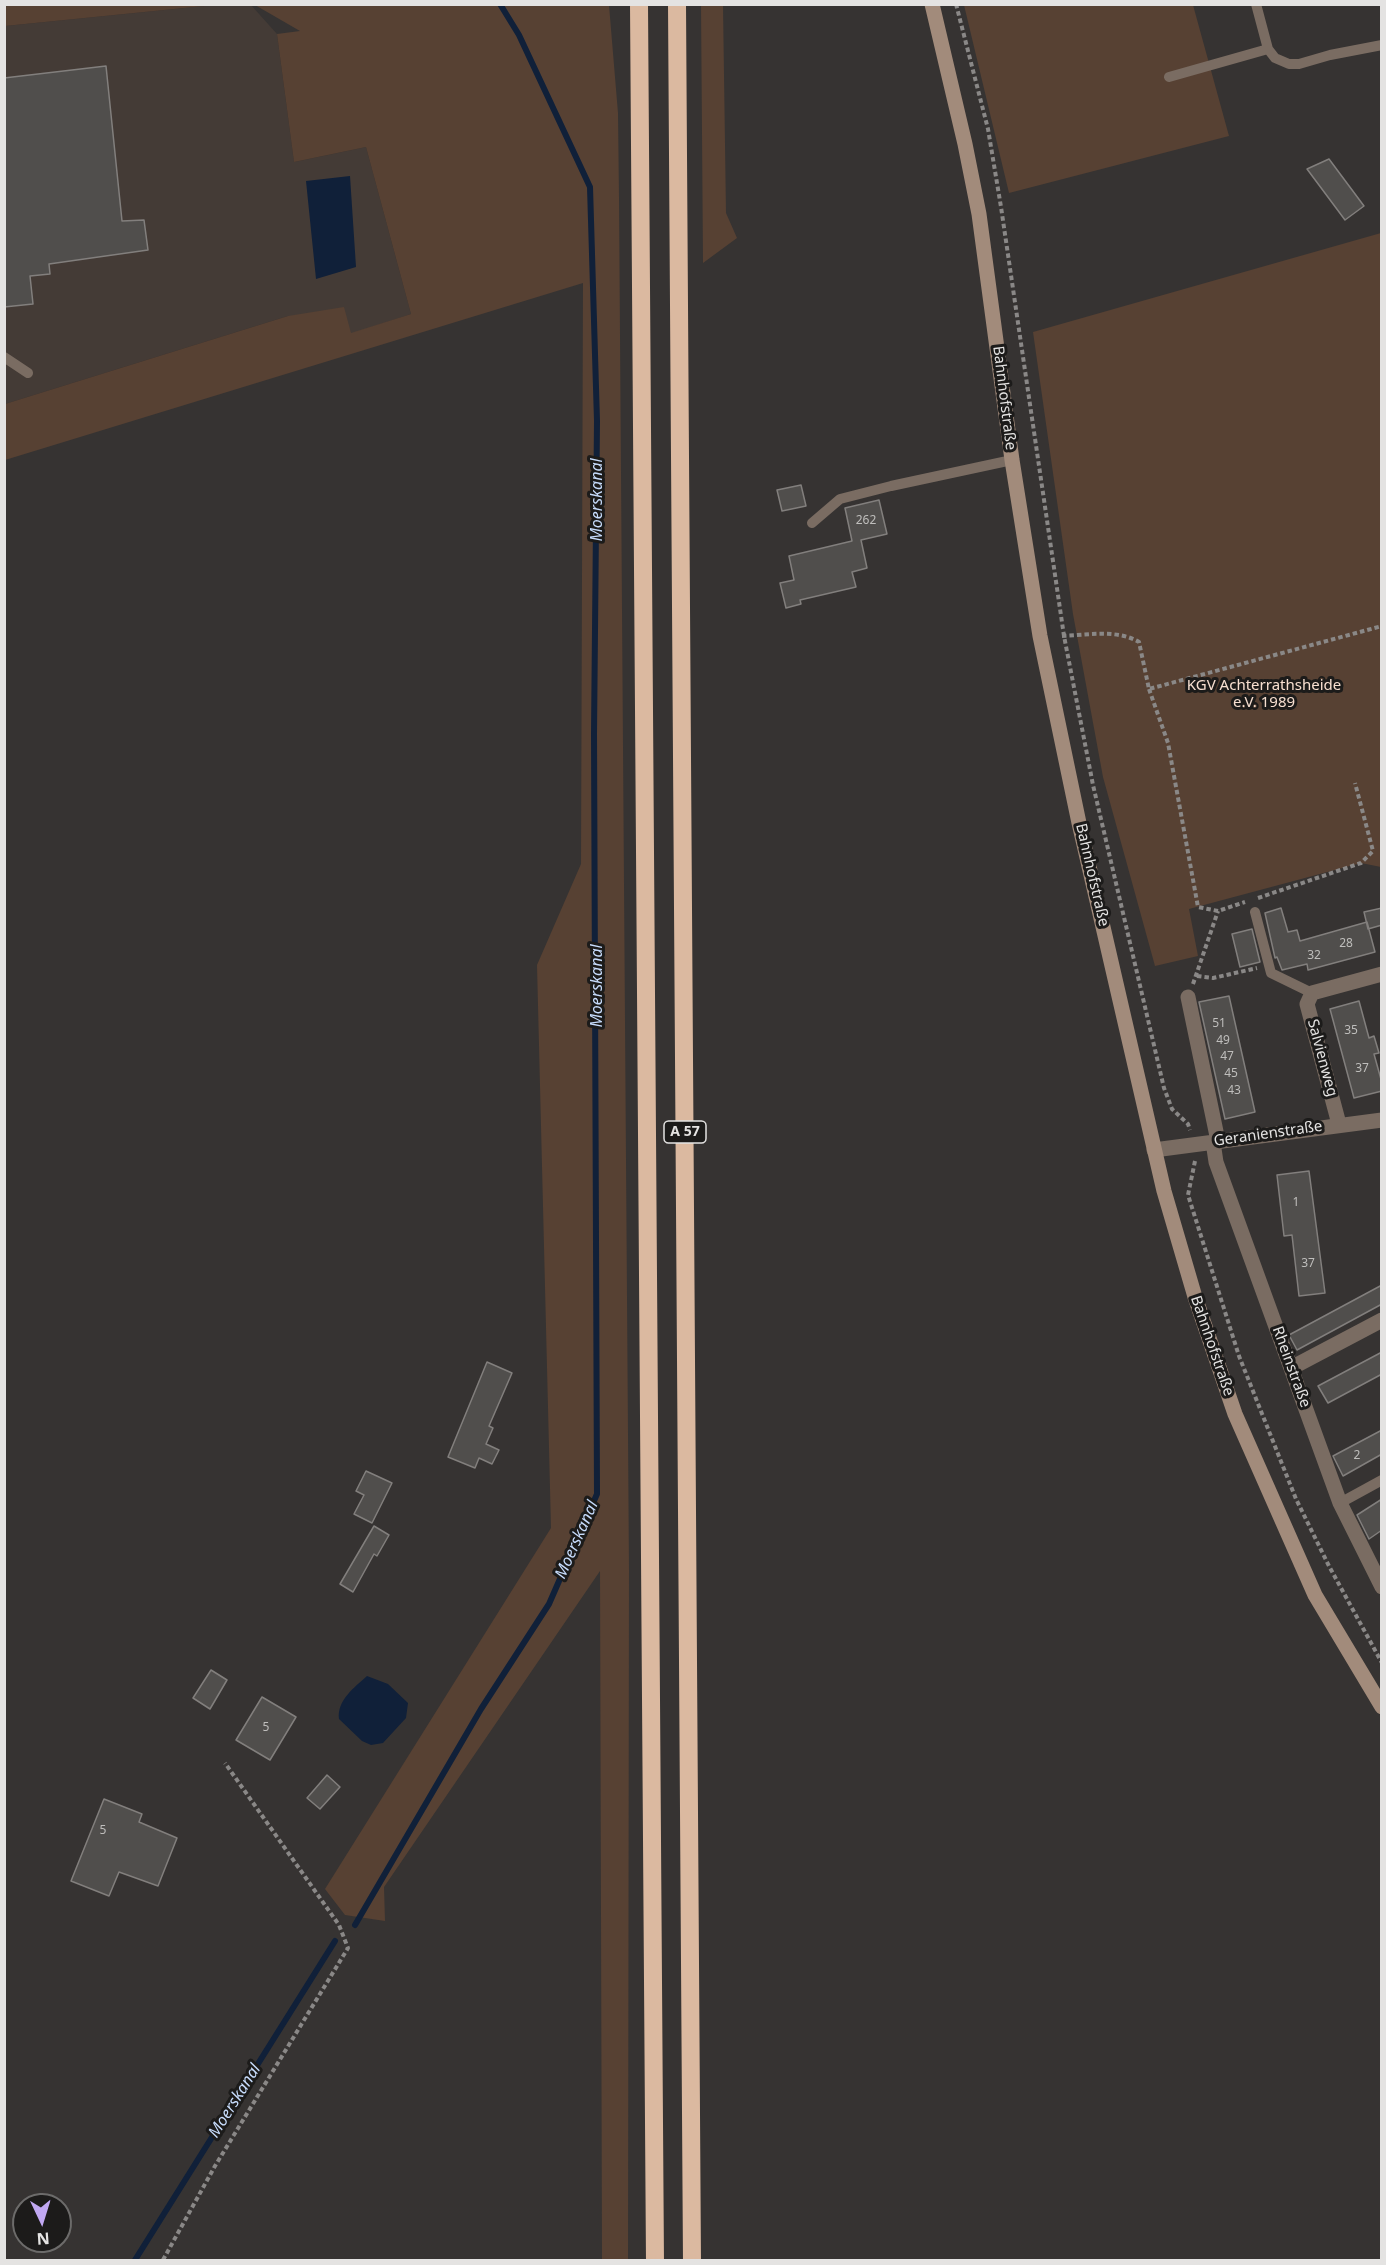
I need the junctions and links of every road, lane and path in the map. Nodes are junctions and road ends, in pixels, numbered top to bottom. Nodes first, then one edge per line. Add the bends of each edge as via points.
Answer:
1 (639, 4) edge
2 (677, 4) edge
3 (932, 4) edge
4 (956, 4) edge
5 (1256, 4) edge
6 (1382, 45) edge
7 (1268, 49) junction
8 (1169, 77) dead end
9 (4, 357) edge
10 (28, 373) dead end
11 (1012, 460) junction
12 (812, 524) dead end
13 (1382, 626) edge
14 (1040, 636) junction
15 (1064, 636) junction
16 (1149, 689) junction
17 (1355, 783) dead end
18 (1218, 911) junction
19 (1255, 912) dead end
20 (1269, 965) junction
21 (1382, 974) edge
22 (1197, 975) junction
23 (1312, 993) junction
24 (1188, 997) joint
25 (1382, 1120) edge
26 (1339, 1124) junction
27 (1216, 1141) junction
28 (1195, 1144) junction
29 (1154, 1150) junction
30 (1382, 1320) edge
31 (1291, 1368) junction
32 (1382, 1480) edge
33 (1340, 1503) junction
34 (1382, 1587) edge
35 (1382, 1663) edge
36 (1382, 1707) edge
37 (225, 1763) dead end
38 (163, 2260) edge
39 (655, 2260) edge
40 (692, 2260) edge

1 - 39 highway, A 57
2 - 40 highway, A 57
3 - 11 main road, Bahnhofstraße via 979,214
4 - 15 path via 987,129 1001,207
5 - 7 lane
6 - 7 lane via 1299,64 1281,61
7 - 8 lane
9 - 10 lane
11 - 12 lane via 840,499
11 - 14 main road, Bahnhofstraße
13 - 16 path
14 - 15 path
14 - 29 main road, Bahnhofstraße
15 - 16 path via 1130,636 1139,642
15 - 28 path via 1093,785 1164,1088 1172,1109 1188,1124
16 - 18 path via 1168,743 1198,907
17 - 18 path via 1373,851 1361,863
18 - 22 path
19 - 20 lane
20 - 22 path via 1213,978
20 - 23 lane via 1271,973
21 - 23 street
22 - 24 path
23 - 26 street, Salvienweg via 1307,1004
24 - 27 street, Rheinstraße
25 - 26 street, Geranienstraße
26 - 27 street, Geranienstraße
27 - 28 street, Geranienstraße
27 - 31 street, Rheinstraße via 1216,1162
28 - 29 street, Geranienstraße
28 - 35 path via 1188,1195 1239,1356 1296,1499
29 - 36 main road, Bahnhofstraße via 1195,1297 1235,1413 1315,1595
30 - 31 street
31 - 33 street, Rheinstraße
32 - 33 lane
33 - 34 street, Rheinstraße
37 - 38 path via 339,1925 348,1948 215,2166

